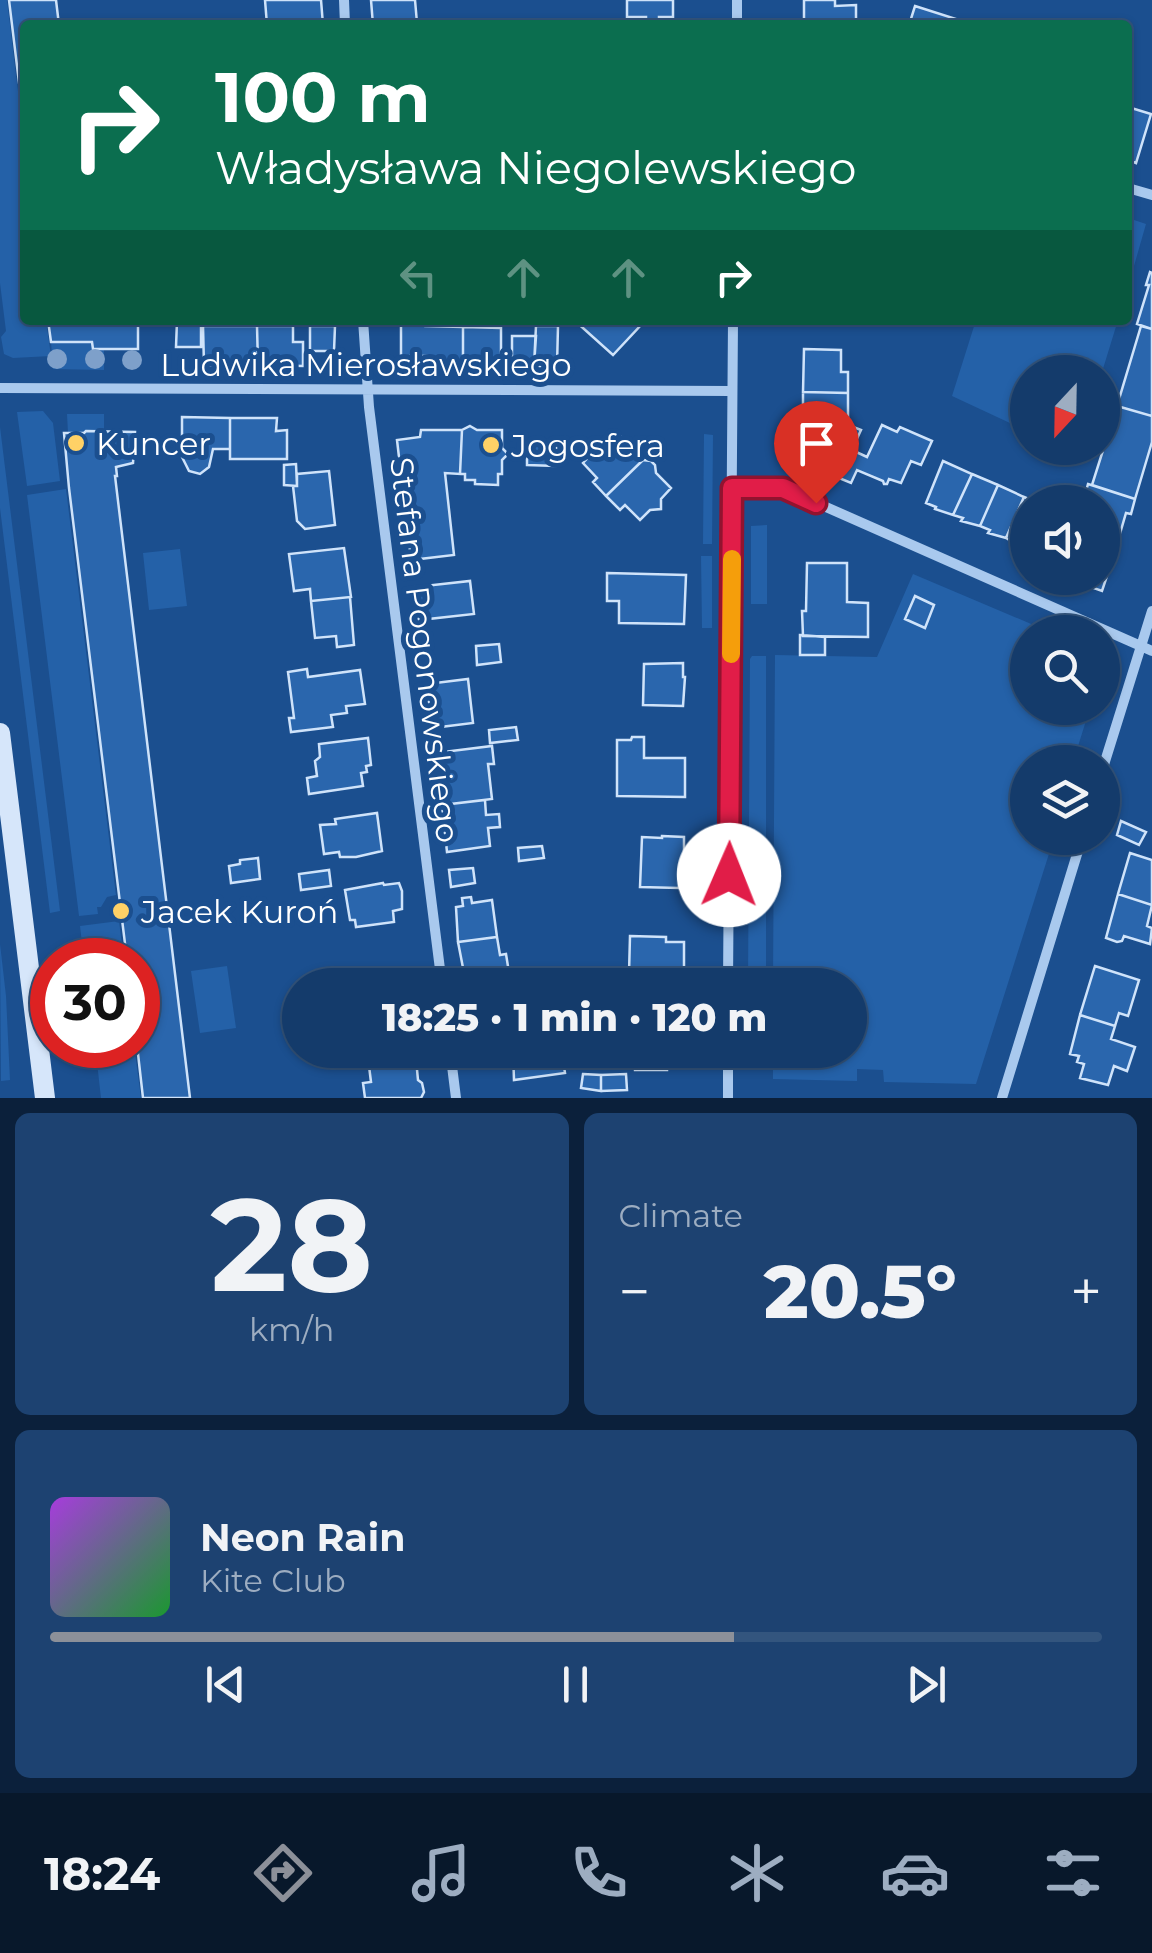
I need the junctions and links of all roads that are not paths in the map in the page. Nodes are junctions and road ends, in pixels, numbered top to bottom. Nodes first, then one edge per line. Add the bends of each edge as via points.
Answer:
1 (363, 325) edge
2 (733, 325) edge
3 (0, 388) edge
4 (732, 391) junction
5 (368, 392) junction
6 (732, 488) junction
7 (1152, 610) edge
8 (1146, 649) edge
9 (0, 733) edge
10 (1111, 745) edge
11 (1077, 855) edge
12 (440, 968) edge
13 (728, 968) edge
14 (452, 1068) edge
15 (728, 1068) edge
16 (45, 1098) edge
17 (456, 1098) edge
18 (728, 1098) edge
19 (1002, 1098) edge

1 - 5 street, Stefana Pogonowskiego
2 - 4 street
3 - 5 street, Ludwika Mierosławskiego
4 - 5 street, Ludwika Mierosławskiego
4 - 6 street
5 - 12 street, Stefana Pogonowskiego
6 - 8 street via 783,488
6 - 13 street
7 - 8 street
8 - 10 street
9 - 16 main road
11 - 19 street
14 - 17 street
15 - 18 street

